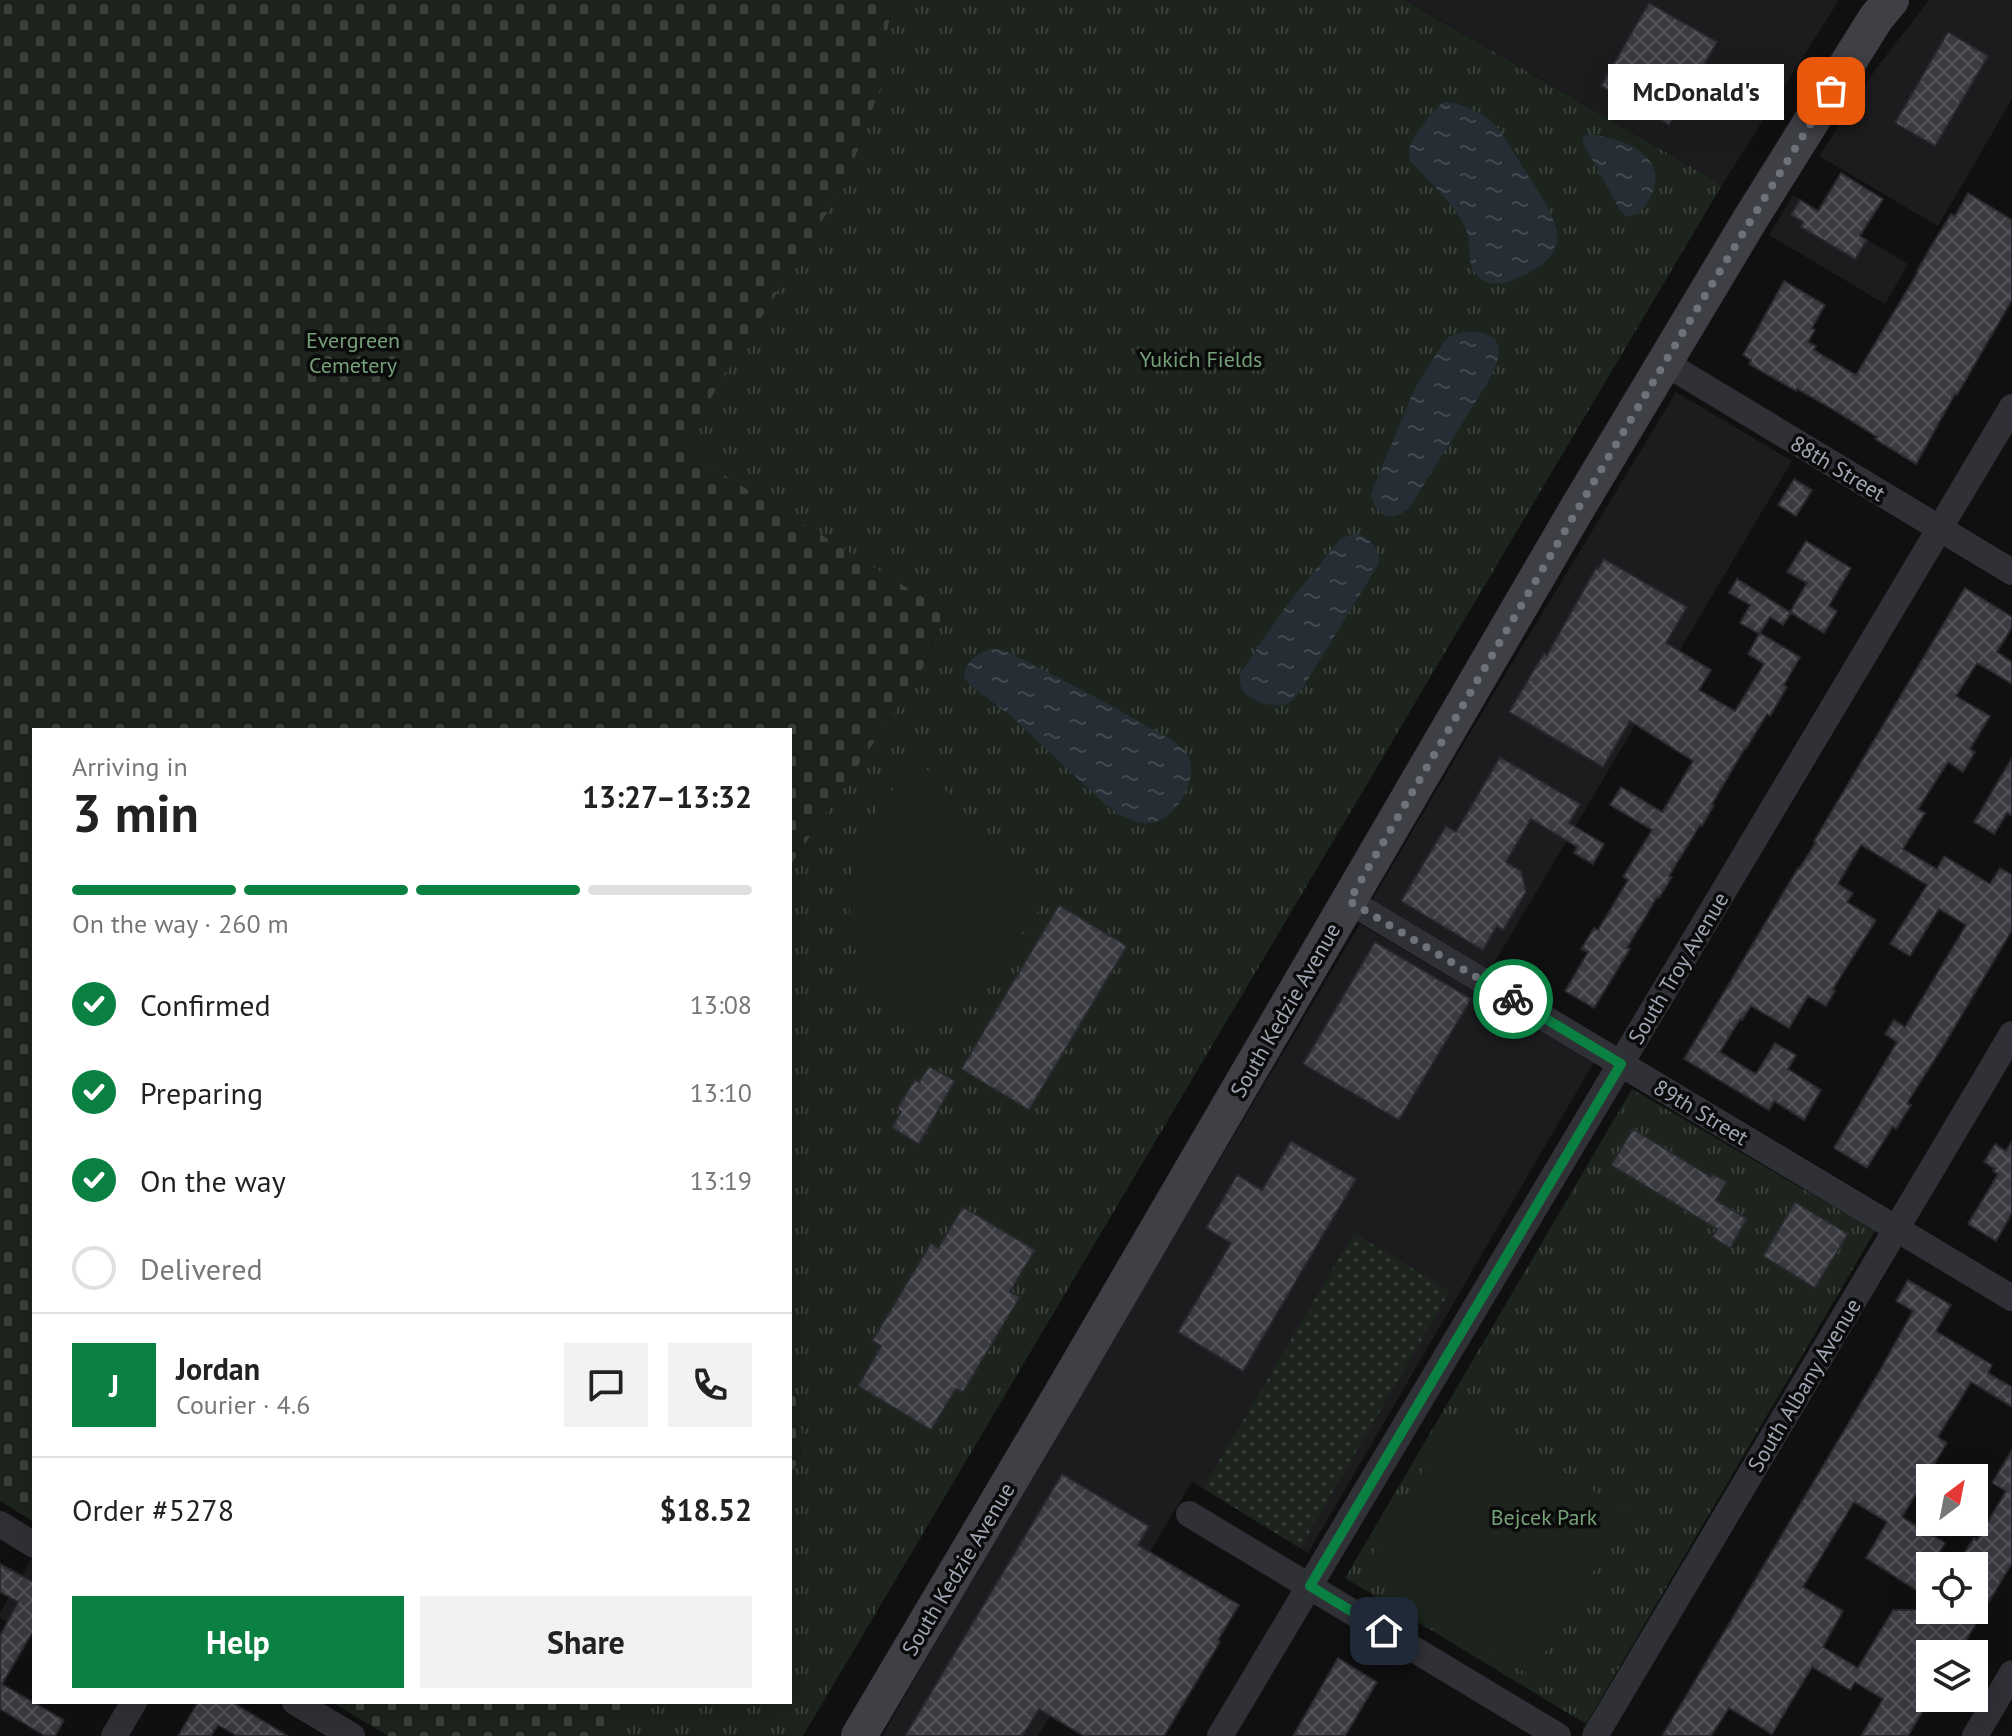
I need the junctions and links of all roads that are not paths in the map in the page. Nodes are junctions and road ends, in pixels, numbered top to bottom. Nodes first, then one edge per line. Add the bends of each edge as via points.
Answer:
1 (1891, 0) edge
2 (1665, 363) junction
3 (2012, 407) edge
4 (1940, 528) junction
5 (2012, 572) edge
6 (1349, 901) junction
7 (2012, 1034) edge
8 (1621, 1064) junction
9 (1897, 1228) junction
10 (2012, 1298) edge
11 (1189, 1514) dead end
12 (0, 1524) edge
13 (32, 1544) edge
14 (1310, 1586) junction
15 (2012, 1673) edge
16 (133, 1704) edge
17 (298, 1704) edge
18 (114, 1736) edge
19 (352, 1736) edge
20 (859, 1736) edge
21 (1220, 1736) edge
22 (1558, 1736) edge
23 (1595, 1736) edge
24 (1975, 1736) edge

1 - 2 main road, South Kedzie Avenue
2 - 4 street, 88th Street
2 - 6 main road, South Kedzie Avenue
3 - 4 street, South Troy Avenue
4 - 5 street, 88th Street
4 - 8 street, South Troy Avenue
6 - 8 street, 89th Street
6 - 20 main road, South Kedzie Avenue
7 - 9 street, South Albany Avenue
8 - 9 street, 89th Street
8 - 14 street, South Troy Avenue
9 - 10 street, 89th Street
9 - 23 street, South Albany Avenue
11 - 14 street
12 - 13 street
14 - 21 street, South Troy Avenue
14 - 22 street
15 - 24 street
16 - 18 street
17 - 19 street

